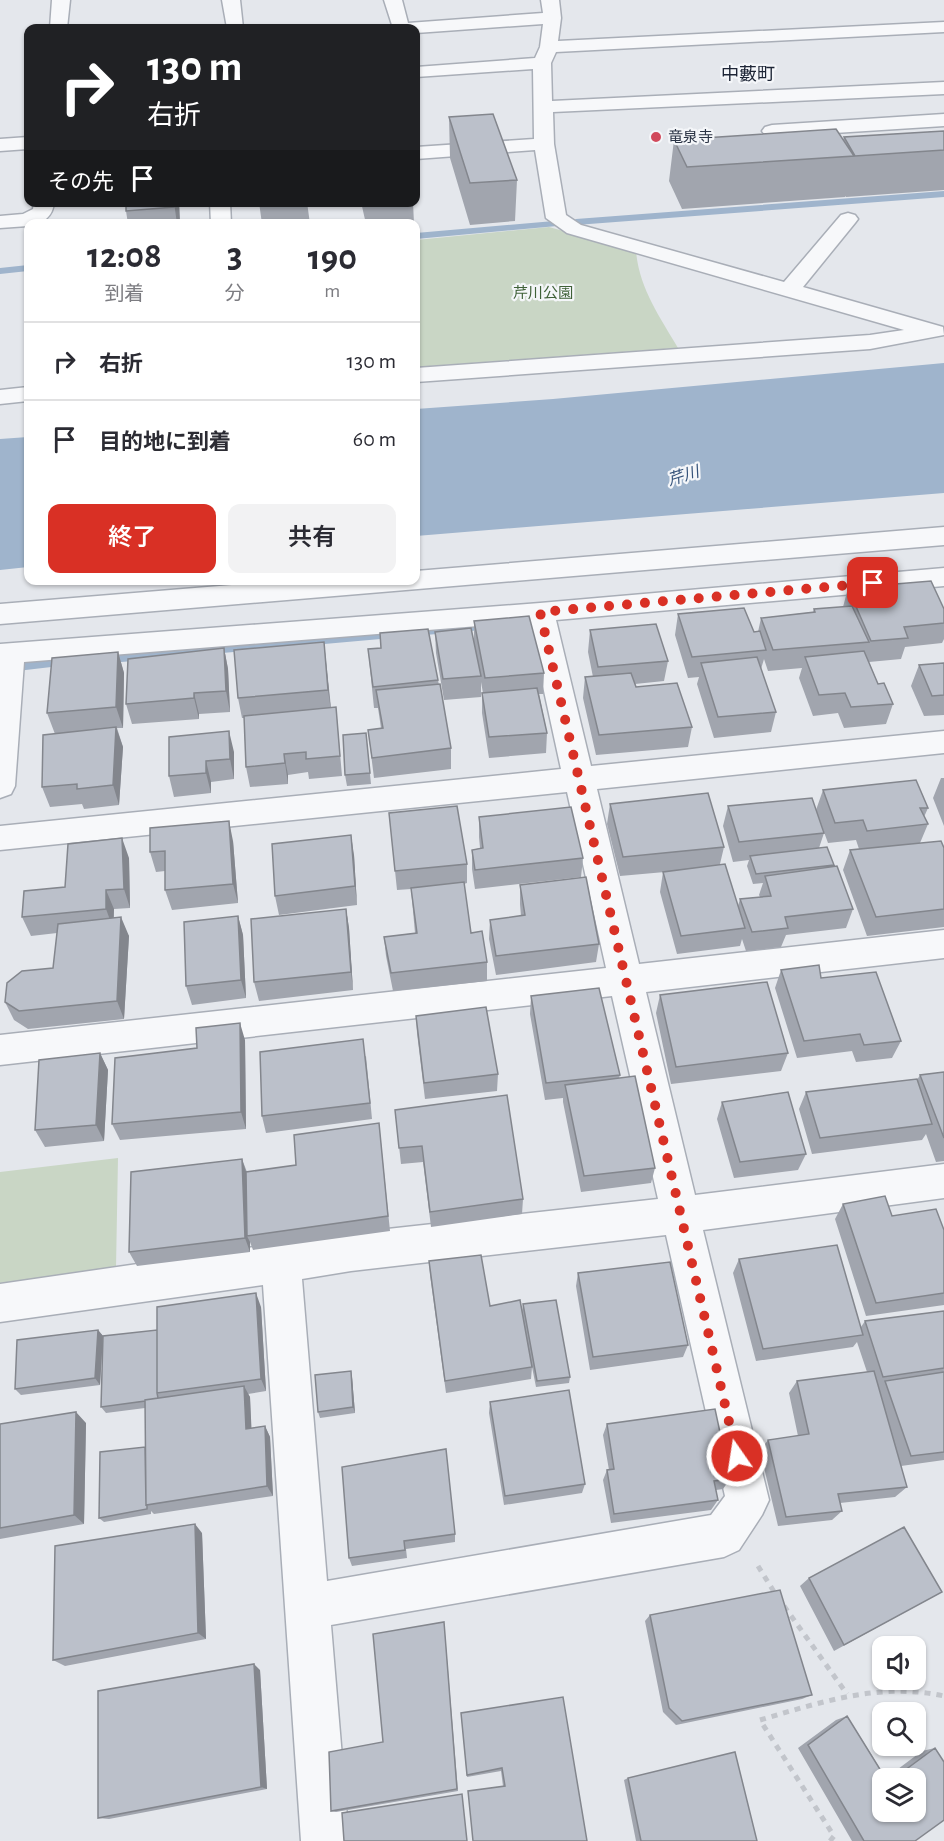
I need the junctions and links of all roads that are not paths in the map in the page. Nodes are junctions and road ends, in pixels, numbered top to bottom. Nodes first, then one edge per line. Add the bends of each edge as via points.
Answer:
1 (61, 0) edge
2 (231, 0) edge
3 (393, 0) edge
4 (551, 9) edge
5 (58, 24) edge
6 (234, 24) edge
7 (399, 24) edge
8 (420, 26) edge
9 (944, 27) edge
10 (546, 55) junction
11 (420, 71) edge
12 (944, 88) edge
13 (543, 107) junction
14 (944, 120) edge
15 (772, 130) dead end
16 (24, 142) edge
17 (544, 144) junction
18 (0, 145) edge
19 (420, 153) edge
20 (44, 207) edge
21 (29, 219) edge
22 (848, 219) dead end
23 (24, 220) edge
24 (0, 222) edge
25 (789, 291) junction
26 (939, 332) edge
27 (420, 375) edge
28 (24, 395) edge
29 (0, 399) edge
30 (24, 399) edge
31 (944, 536) edge
32 (944, 577) edge
33 (420, 580) edge
34 (350, 585) edge
35 (0, 614) edge
36 (541, 618) junction
37 (7, 661) edge
38 (944, 742) edge
39 (580, 777) junction
40 (0, 786) edge
41 (0, 838) edge
42 (944, 944) edge
43 (626, 979) junction
44 (0, 1050) edge
45 (944, 1181) edge
46 (680, 1215) junction
47 (281, 1264) junction
48 (0, 1303) edge
49 (307, 1607) junction
50 (325, 1841) edge

1 - 5 street
2 - 6 street
3 - 7 street
4 - 8 street
4 - 10 street
9 - 10 street
10 - 11 street
10 - 13 street
12 - 13 street
13 - 17 street
14 - 15 street
16 - 18 street
17 - 19 street
17 - 25 street via 556,218 574,229
20 - 21 street via 43,212
22 - 25 street
23 - 24 street
25 - 26 street
26 - 27 street via 870,342
28 - 29 street
29 - 30 street
31 - 33 street
32 - 36 street
34 - 35 street
36 - 37 street
36 - 39 street
37 - 40 street
38 - 39 street
39 - 41 street
39 - 43 street
42 - 43 street
43 - 44 street
43 - 46 street
45 - 46 street
46 - 47 street via 351,1252
46 - 49 street via 747,1500 724,1535
47 - 48 street
47 - 49 street
49 - 50 street

